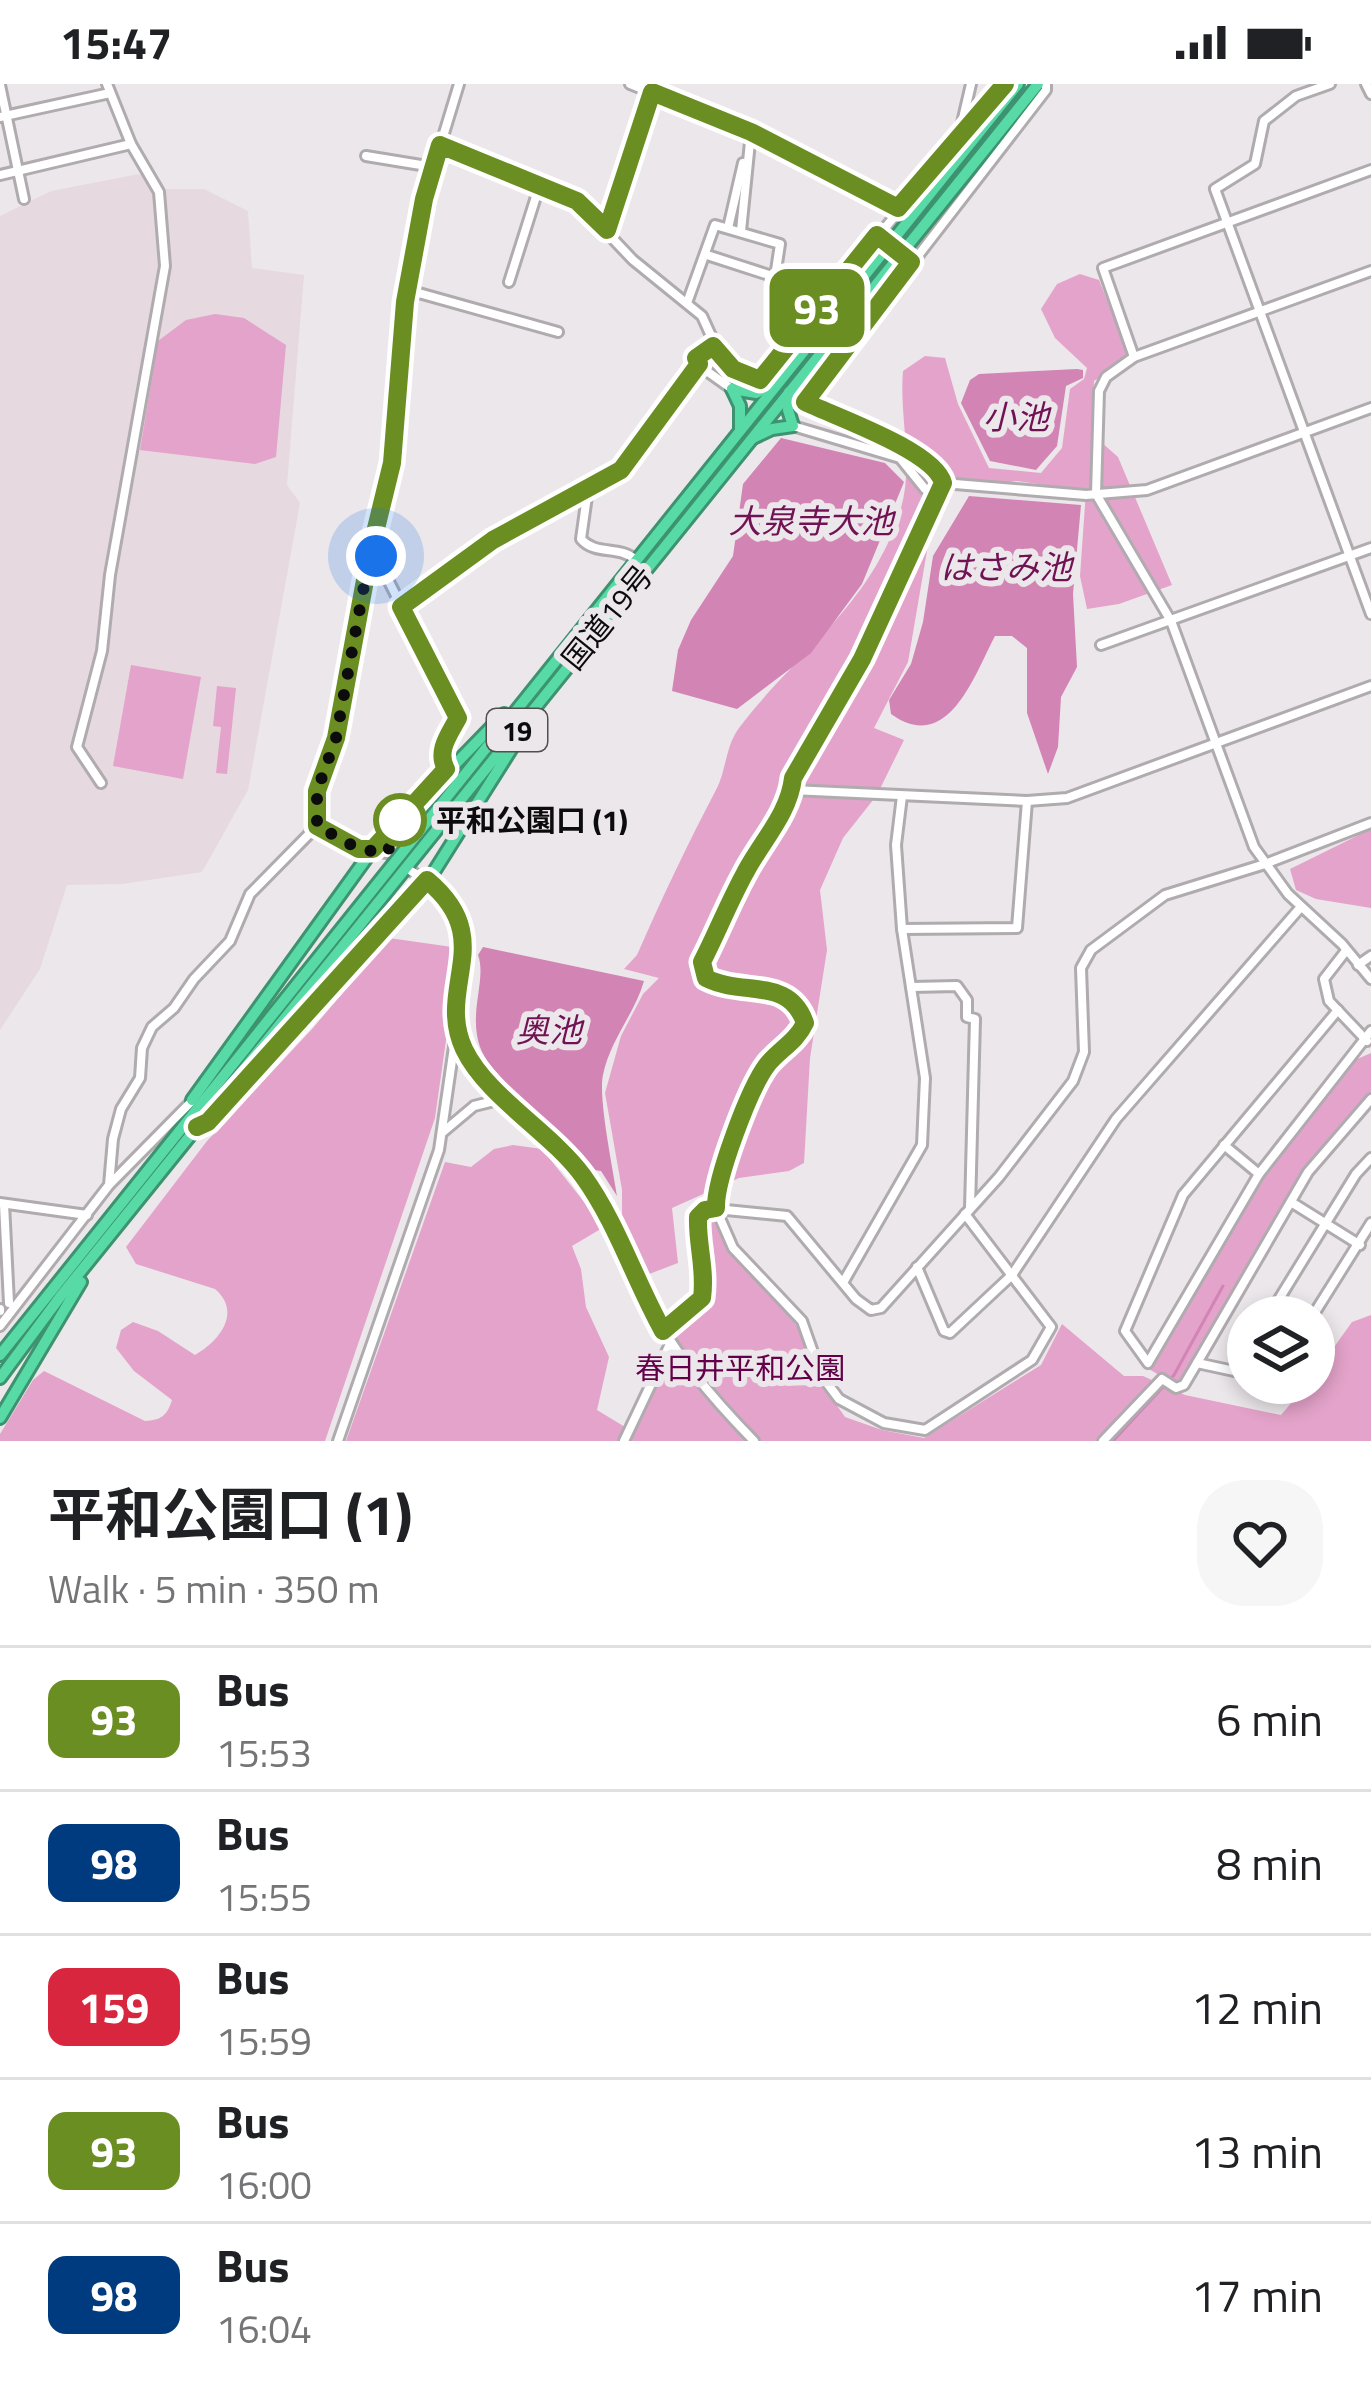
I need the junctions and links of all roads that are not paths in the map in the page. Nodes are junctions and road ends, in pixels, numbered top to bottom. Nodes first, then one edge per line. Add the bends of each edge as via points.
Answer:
1 (459, 84) edge
2 (630, 84) edge
3 (971, 84) edge
4 (1005, 84) edge
5 (1018, 84) edge
6 (1042, 84) edge
7 (1330, 84) edge
8 (1366, 84) edge
9 (0, 85) edge
10 (108, 88) edge
11 (652, 92) junction
12 (1371, 94) edge
13 (3, 116) edge
14 (751, 132) junction
15 (959, 142) junction
16 (131, 144) junction
17 (440, 145) junction
18 (366, 157) dead end
19 (433, 167) junction
20 (18, 170) junction
21 (1371, 170) edge
22 (0, 175) edge
23 (540, 184) junction
24 (24, 199) dead end
25 (898, 208) junction
26 (1227, 222) junction
27 (728, 228) junction
28 (607, 230) junction
29 (741, 231) junction
30 (877, 235) junction
31 (894, 248) junction
32 (707, 255) junction
33 (911, 262) junction
34 (1371, 271) edge
35 (509, 283) dead end
36 (407, 290) junction
37 (687, 303) junction
38 (1260, 310) junction
39 (558, 332) dead end
40 (713, 346) junction
41 (1134, 357) junction
42 (699, 364) junction
43 (767, 381) junction
44 (732, 389) junction
45 (798, 397) junction
46 (1371, 408) edge
47 (793, 426) junction
48 (1304, 433) junction
49 (745, 435) junction
50 (941, 486) junction
51 (589, 487) junction
52 (1096, 494) junction
53 (1371, 548) edge
54 (370, 553) junction
55 (1350, 556) junction
56 (636, 560) junction
57 (401, 607) junction
58 (1371, 614) edge
59 (1171, 621) junction
60 (1101, 645) dead end
61 (1371, 686) edge
62 (518, 706) junction
63 (529, 715) junction
64 (1215, 742) junction
65 (446, 769) junction
66 (101, 783) dead end
67 (791, 790) junction
68 (902, 796) junction
69 (1028, 802) junction
70 (1371, 823) edge
71 (317, 826) junction
72 (373, 849) junction
73 (387, 853) dead end
74 (1265, 864) junction
75 (411, 871) dead end
76 (427, 880) junction
77 (1301, 908) junction
78 (902, 929) junction
79 (1345, 952) junction
80 (1371, 956) edge
81 (1358, 965) junction
82 (1371, 980) edge
83 (911, 987) junction
84 (1338, 1010) junction
85 (457, 1025) junction
86 (1369, 1036) edge
87 (506, 1098) junction
88 (1371, 1100) edge
89 (190, 1102) junction
90 (185, 1120) junction
91 (197, 1127) junction
92 (442, 1133) junction
93 (1225, 1145) junction
94 (1371, 1158) edge
95 (1259, 1174) junction
96 (109, 1185) junction
97 (1291, 1202) junction
98 (2, 1203) edge
99 (716, 1208) junction
100 (968, 1212) junction
101 (86, 1215) junction
102 (1325, 1223) junction
103 (1371, 1223) edge
104 (3, 1241) edge
105 (1360, 1245) junction
106 (88, 1262) junction
107 (917, 1267) junction
108 (1012, 1275) junction
109 (844, 1281) junction
110 (1281, 1296) edge
111 (1326, 1296) edge
112 (5, 1307) edge
113 (0, 1326) edge
114 (663, 1331) junction
115 (671, 1342) junction
116 (0, 1355) edge
117 (1198, 1363) junction
118 (1227, 1369) edge
119 (0, 1378) edge
120 (0, 1418) edge
121 (338, 1441) edge
122 (624, 1441) edge
123 (754, 1441) edge
124 (1103, 1441) edge

1 - 17 street
2 - 11 street
3 - 15 street
4 - 15 street
5 - 31 highway, 国道19号 / 19
6 - 31 highway, 国道19号 / 19
6 - 33 street
7 - 26 street via 1296,96 1264,121 1255,164 1215,189
8 - 12 street
9 - 13 street
10 - 13 street
10 - 16 street
11 - 14 street
11 - 28 street
13 - 20 street
14 - 25 street
14 - 27 street
14 - 29 street
15 - 25 street
16 - 20 street
16 - 66 street via 159,191 165,266 102,651 77,747
17 - 19 street
17 - 23 street
18 - 19 street
19 - 36 street
20 - 22 street
20 - 24 street
21 - 26 street
23 - 28 street via 577,201
23 - 35 street
25 - 30 street
26 - 38 street
26 - 41 street via 1103,268
27 - 29 street
27 - 32 street via 715,225
28 - 37 street
29 - 32 street via 780,244 775,277
30 - 31 street
30 - 43 street
31 - 33 street
31 - 43 highway, 国道19号 / 19
31 - 45 highway, 国道19号 / 19
32 - 37 street
33 - 45 street
34 - 38 street
36 - 39 street
36 - 54 street via 392,463
37 - 40 street via 702,316
38 - 41 street
38 - 48 street
40 - 42 street via 696,358
40 - 43 street via 733,369
41 - 52 street via 1099,391
42 - 44 street
42 - 51 street via 621,470
43 - 44 highway via 756,393
43 - 49 highway, 国道19号 / 19
44 - 49 highway
45 - 47 highway via 788,410
45 - 49 highway, 国道19号 / 19
45 - 50 street via 905,448 939,471
46 - 48 street
47 - 49 highway
47 - 50 street via 900,458 925,489
48 - 52 street via 1147,490
48 - 55 street
49 - 56 highway, 国道19号 / 19
49 - 63 highway, 国道19号 / 19
50 - 52 street
50 - 67 street
51 - 56 street via 581,539
51 - 57 street via 493,540
52 - 59 street
53 - 55 street
54 - 57 street
54 - 71 street via 336,738 317,791
55 - 58 street
55 - 59 street
56 - 62 highway, 国道19号 / 19
57 - 65 street via 458,718 442,750
59 - 60 street
59 - 64 street
61 - 64 street
62 - 65 highway
62 - 90 highway, 国道19号 / 19
63 - 76 highway
63 - 91 highway, 国道19号 / 19
64 - 69 street via 1066,798
64 - 74 street
65 - 72 highway
67 - 68 street
67 - 99 street via 702,962 706,978 720,985 790,997 805,1023 763,1070 723,1167
68 - 69 street
68 - 78 street
69 - 78 street via 1017,928
70 - 74 street
71 - 72 street
71 - 96 street via 250,894 230,941 152,1027 113,1139
72 - 73 street
72 - 89 highway
74 - 77 street
74 - 100 street via 1165,895 1091,950 1082,968 1082,1066
75 - 76 street
76 - 85 street via 450,899 463,935
76 - 91 highway
77 - 79 street
77 - 108 street via 1116,1119
78 - 83 street
79 - 81 street
79 - 84 street via 1324,979
80 - 81 street
81 - 82 street
83 - 100 street via 957,986 967,1017 975,1019
83 - 109 street via 926,1078 922,1144
84 - 86 street
84 - 93 street
85 - 87 street via 472,1062
85 - 92 street
86 - 95 street
87 - 92 street via 474,1106
87 - 114 street via 590,1187
88 - 97 street
89 - 90 highway
89 - 96 street
90 - 116 highway, 国道19号 / 19
91 - 106 highway, 国道19号 / 19
92 - 121 street
93 - 95 street
93 - 95 street via 1172,1215 1125,1331 1148,1364
94 - 102 street
96 - 101 street
97 - 102 street
97 - 117 street
98 - 101 street
98 - 104 street
99 - 108 street via 733,1248 802,1322 821,1376 839,1399 884,1423 925,1430 1032,1360 1051,1327
99 - 109 street via 787,1216
99 - 114 street via 698,1217 702,1298
100 - 107 street
100 - 108 street
101 - 112 street
102 - 105 street
102 - 110 street
103 - 105 street
104 - 112 street
105 - 111 street
106 - 119 highway, 国道19号 / 19
106 - 120 highway
107 - 108 street via 950,1333
107 - 109 street via 880,1309 864,1306
112 - 113 street
114 - 115 street
115 - 122 street
115 - 123 street
117 - 118 street
117 - 124 street via 1184,1385 1162,1379

